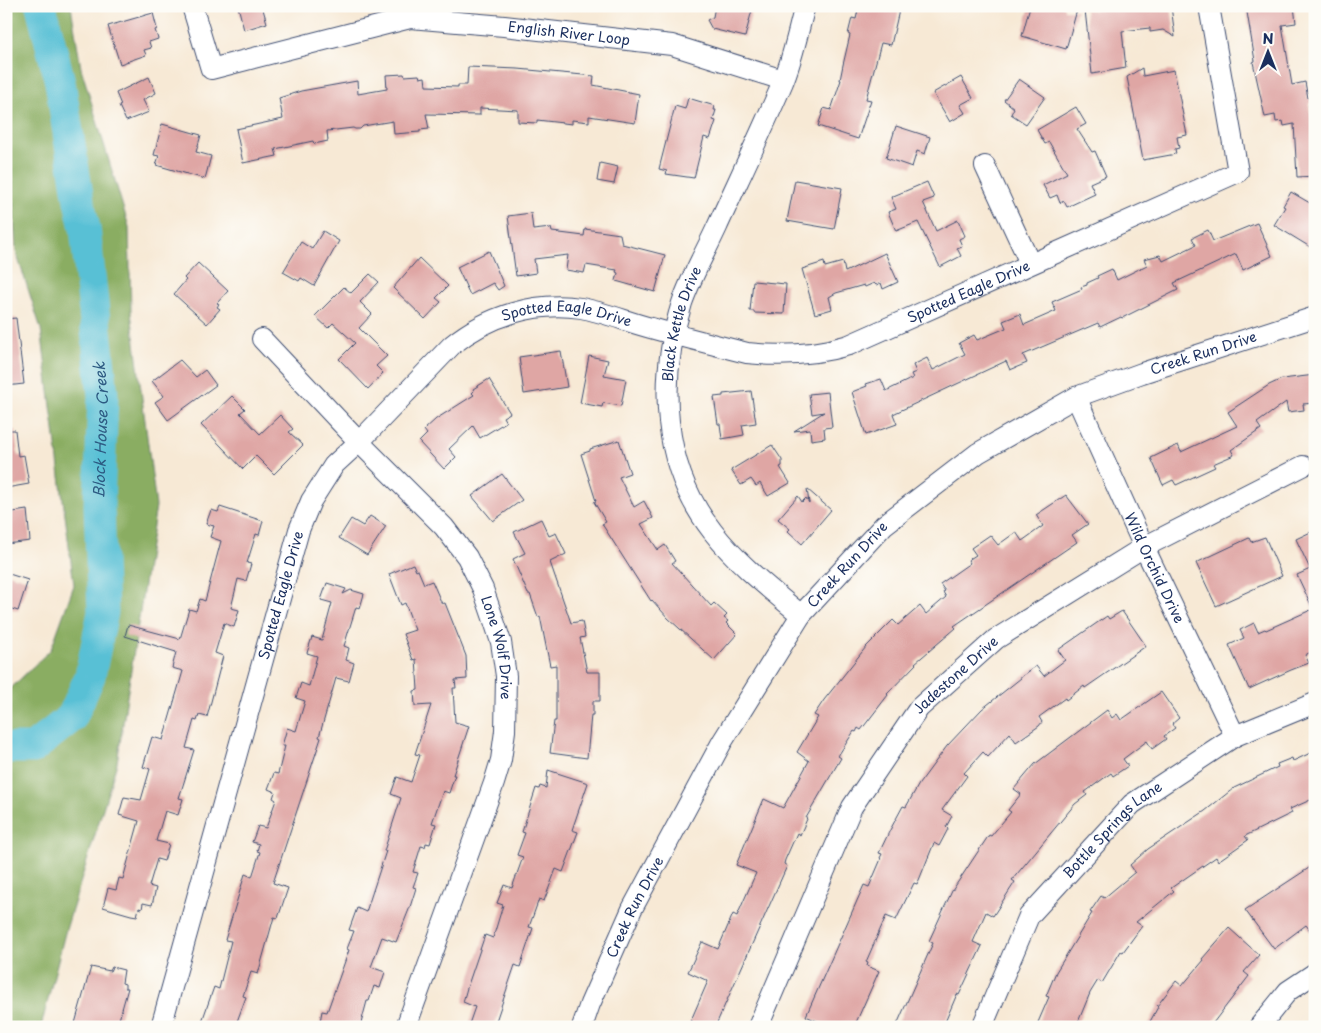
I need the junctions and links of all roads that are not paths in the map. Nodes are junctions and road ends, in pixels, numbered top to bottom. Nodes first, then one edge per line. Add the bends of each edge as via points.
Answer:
1 (192, 6) edge
2 (805, 6) edge
3 (1209, 6) edge
4 (409, 12) edge
5 (784, 80) junction
6 (985, 166) dead end
7 (1030, 263) junction
8 (1315, 317) edge
9 (674, 334) junction
10 (262, 339) dead end
11 (1076, 397) junction
12 (359, 442) junction
13 (1303, 466) dead end
14 (1144, 547) junction
15 (801, 615) junction
16 (1315, 703) edge
17 (1235, 736) junction
18 (1315, 973) edge
19 (161, 1027) edge
20 (406, 1027) edge
21 (582, 1027) edge
22 (758, 1027) edge
23 (982, 1027) edge
24 (1259, 1027) edge

1 - 4 street, English River Loop via 211,69
2 - 5 street, Black Kettle Drive
3 - 7 street, Spotted Eagle Drive via 1238,172
4 - 5 street, English River Loop via 672,45
5 - 9 street, Black Kettle Drive via 683,301
6 - 7 street
7 - 9 street, Spotted Eagle Drive via 830,350 775,356 747,353
8 - 11 street, Creek Run Drive
9 - 12 street, Spotted Eagle Drive via 581,308 549,306 489,321 458,341
9 - 15 street, Black Kettle Drive via 666,405 682,481 718,539 737,560
10 - 12 street, Lone Wolf Drive
11 - 14 street, Wild Orchid Drive
11 - 15 street, Creek Run Drive via 978,453 884,525
12 - 19 street, Spotted Eagle Drive via 329,472 311,501 299,530
12 - 20 street, Lone Wolf Drive via 444,527 466,557 492,615 501,642 506,676 501,760
13 - 14 street, Jadestone Drive
14 - 17 street, Wild Orchid Drive
14 - 22 street, Jadestone Drive via 996,640 920,708 852,807
15 - 21 street, Creek Run Drive via 722,742 632,909
16 - 17 street, Bottle Springs Lane
17 - 23 street, Bottle Springs Lane via 1132,804 1029,916
18 - 24 street via 1288,991

